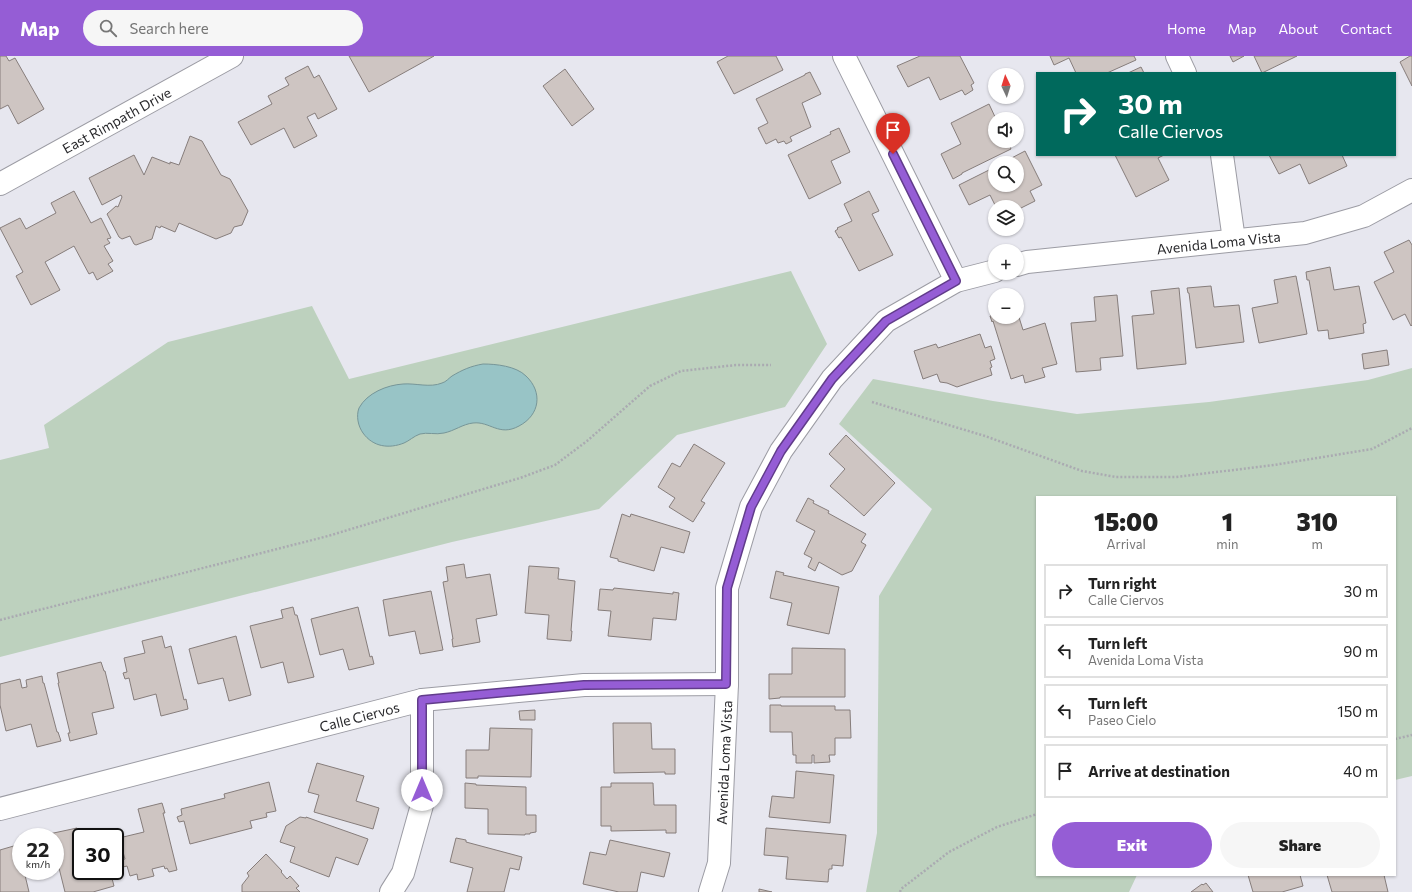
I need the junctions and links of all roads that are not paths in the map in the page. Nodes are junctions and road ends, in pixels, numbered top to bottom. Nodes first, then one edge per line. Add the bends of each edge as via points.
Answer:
1 (232, 56) edge
2 (844, 56) edge
3 (1177, 56) edge
4 (1185, 72) edge
5 (1222, 156) edge
6 (0, 184) edge
7 (1412, 190) edge
8 (1234, 240) junction
9 (1024, 263) edge
10 (988, 272) edge
11 (956, 281) junction
12 (726, 684) junction
13 (422, 700) junction
14 (0, 809) edge
15 (391, 892) edge
16 (710, 892) edge

1 - 6 street, East Rimpath Drive
2 - 11 street
3 - 4 street
5 - 8 street
7 - 8 street, Avenida Loma Vista via 1364,216 1305,233
8 - 9 street, Avenida Loma Vista
10 - 11 street, Avenida Loma Vista
11 - 12 street, Avenida Loma Vista via 886,321 832,379 781,451 751,507 727,588
12 - 13 street, Calle Ciervos via 584,685
12 - 16 street, Avenida Loma Vista via 719,863
13 - 14 street, Calle Ciervos
13 - 15 street via 422,805 403,873

